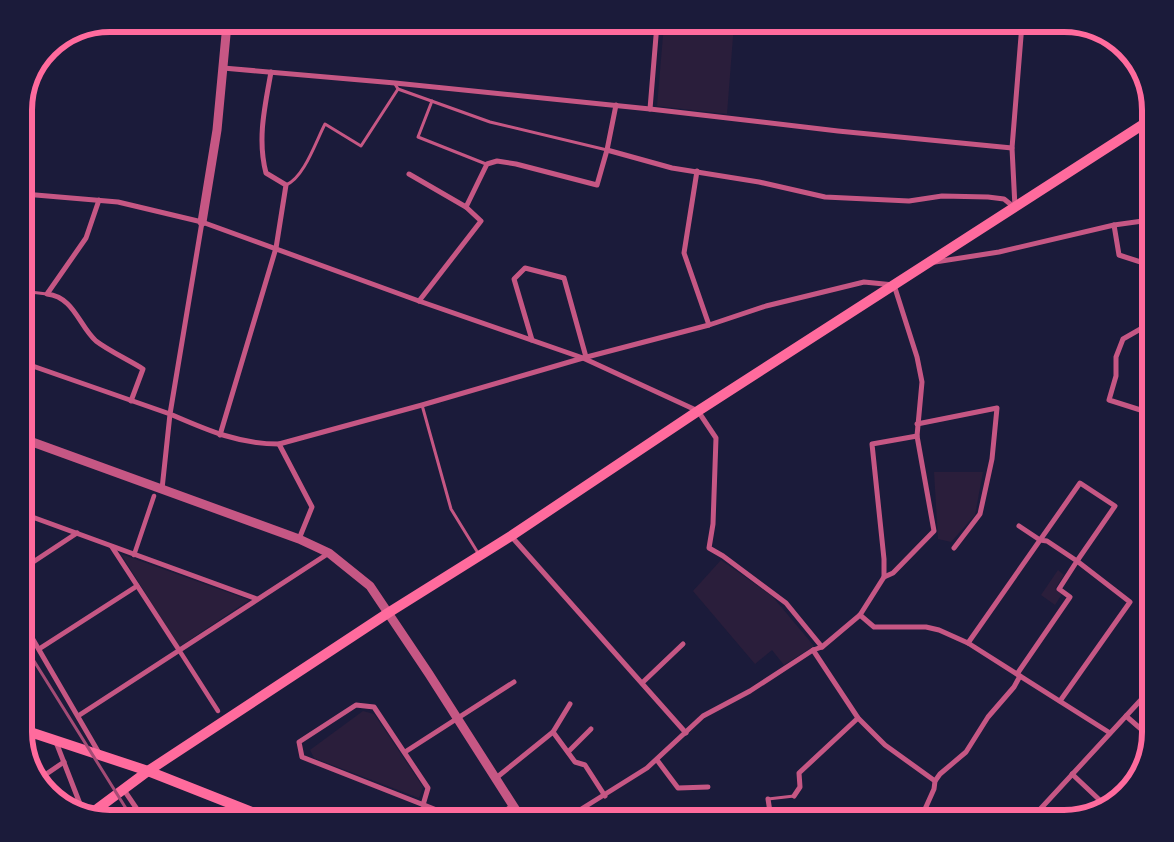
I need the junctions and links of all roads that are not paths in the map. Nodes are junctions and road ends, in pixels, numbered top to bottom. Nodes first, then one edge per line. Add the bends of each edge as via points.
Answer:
1 (226, 32) edge
2 (657, 32) edge
3 (1021, 32) edge
4 (223, 68) junction
5 (271, 72) junction
6 (395, 83) junction
7 (398, 89) junction
8 (432, 101) junction
9 (616, 105) junction
10 (650, 109) junction
11 (1142, 126) edge
12 (1012, 148) junction
13 (607, 150) junction
14 (487, 164) junction
15 (697, 171) junction
16 (409, 174) dead end
17 (286, 185) junction
18 (33, 195) edge
19 (99, 200) junction
20 (466, 206) junction
21 (1015, 208) junction
22 (1142, 221) edge
23 (202, 222) junction
24 (1114, 225) junction
25 (276, 248) junction
26 (1142, 262) edge
27 (928, 263) junction
28 (894, 285) junction
29 (33, 292) edge
30 (47, 294) junction
31 (419, 301) junction
32 (709, 325) junction
33 (1142, 328) edge
34 (532, 340) junction
35 (585, 358) junction
36 (33, 366) edge
37 (132, 401) junction
38 (422, 405) junction
39 (1142, 410) edge
40 (698, 411) junction
41 (170, 414) junction
42 (917, 424) junction
43 (220, 435) junction
44 (917, 436) junction
45 (33, 442) edge
46 (279, 444) junction
47 (162, 489) junction
48 (154, 496) dead end
49 (33, 517) edge
50 (1018, 526) dead end
51 (77, 533) junction
52 (511, 536) junction
53 (299, 539) junction
54 (1040, 540) junction
55 (112, 547) junction
56 (954, 548) dead end
57 (329, 553) junction
58 (134, 555) junction
59 (480, 555) junction
60 (1077, 561) junction
61 (33, 562) edge
62 (884, 577) junction
63 (137, 586) junction
64 (257, 599) junction
65 (388, 613) junction
66 (860, 615) junction
67 (33, 638) edge
68 (968, 643) junction
69 (683, 644) dead end
70 (822, 647) junction
71 (39, 648) junction
72 (179, 650) junction
73 (814, 650) junction
74 (1019, 675) junction
75 (514, 682) dead end
76 (642, 683) junction
77 (1142, 699) edge
78 (1060, 701) junction
79 (570, 704) dead end
80 (218, 711) dead end
81 (78, 716) junction
82 (1126, 716) junction
83 (457, 718) junction
84 (858, 718) junction
85 (591, 729) dead end
86 (1142, 730) edge
87 (553, 732) junction
88 (33, 733) edge
89 (686, 733) junction
90 (1110, 733) junction
91 (55, 740) junction
92 (405, 752) junction
93 (568, 752) junction
94 (100, 756) junction
95 (657, 760) junction
96 (64, 762) junction
97 (148, 771) junction
98 (1072, 774) junction
99 (46, 775) edge
100 (496, 778) junction
101 (935, 781) junction
102 (708, 787) dead end
103 (124, 790) junction
104 (604, 796) junction
105 (794, 796) joint
106 (768, 799) joint
107 (1100, 800) edge
108 (80, 803) edge
109 (513, 804) junction
110 (424, 805) junction
111 (98, 808) edge
112 (585, 808) joint
113 (138, 810) edge
114 (247, 810) edge
115 (437, 810) edge
116 (506, 810) edge
117 (516, 810) edge
118 (581, 810) edge
119 (770, 810) edge
120 (925, 810) edge
121 (1039, 810) edge

1 - 4 street
2 - 10 street
3 - 12 street
4 - 5 street
4 - 23 street
5 - 6 street
5 - 17 street via 263,119 262,158 266,174
6 - 7 lane
6 - 9 street
7 - 8 lane
7 - 17 lane via 361,146 325,124 300,175
8 - 13 lane via 490,122
8 - 14 lane via 418,138
9 - 10 street
9 - 13 street
10 - 12 street
11 - 21 main road
12 - 21 street
13 - 14 street via 597,185 516,164 497,161
13 - 15 street via 672,168
14 - 20 street
15 - 21 street via 825,197 908,201 942,196 988,196 1004,199
15 - 32 street via 684,253
16 - 20 street
17 - 25 street
18 - 19 street
19 - 23 street
19 - 30 street via 86,238
20 - 31 street via 481,220
21 - 27 main road
22 - 24 street
23 - 25 street
23 - 41 street
24 - 26 street via 1119,255
24 - 27 street via 999,252
25 - 31 street
25 - 43 street
27 - 28 main road
28 - 32 street via 864,282 766,306
28 - 40 main road
28 - 42 street via 922,382
29 - 30 lane
30 - 37 street via 56,295 70,306 96,340 143,369
31 - 34 street
32 - 35 street
33 - 39 street via 1123,339 1116,357 1116,376 1109,400
34 - 35 street
34 - 35 street via 514,280 525,268 564,278
35 - 38 street
35 - 40 street
36 - 37 street
37 - 41 street
38 - 46 street
38 - 59 lane via 451,509
40 - 52 main road
40 - 70 street via 716,438 713,524 708,548 786,603
41 - 43 street
41 - 47 street
42 - 44 street
42 - 56 street via 997,408 992,459 980,514
43 - 46 street via 261,444
44 - 62 street via 934,531 893,573
44 - 62 street via 872,444
45 - 47 street
46 - 53 street via 312,507
47 - 53 street
48 - 58 street
49 - 51 street
50 - 54 street
51 - 55 street
51 - 61 street
52 - 59 main road
52 - 76 street
53 - 57 street
54 - 60 street via 1047,541
54 - 60 street via 1080,483 1115,506
54 - 68 street
55 - 58 street
55 - 63 street
57 - 64 street
57 - 65 street via 370,586
58 - 64 street
59 - 65 main road
60 - 74 street via 1059,588 1070,597
60 - 78 street via 1130,602
62 - 66 street
63 - 71 street
63 - 72 street
64 - 72 street
65 - 83 street
65 - 97 main road
66 - 68 street via 874,627 926,627
66 - 70 street
67 - 71 street
68 - 74 street
69 - 76 street
70 - 73 street
71 - 81 street
72 - 80 street
72 - 81 street
73 - 84 street
73 - 89 street via 750,691 703,716
74 - 78 street
74 - 101 street via 1014,687 988,717 966,752
75 - 83 street
76 - 89 street
77 - 82 street
78 - 90 street
79 - 87 street
81 - 94 street
82 - 86 street
82 - 90 street
83 - 92 street
83 - 100 street
84 - 101 street via 885,745
84 - 105 street via 799,773 800,788
85 - 93 street
87 - 93 street
87 - 100 street
88 - 91 main road
89 - 95 street
90 - 98 street
91 - 94 main road
91 - 96 street
92 - 110 street via 428,788
92 - 110 street via 374,707 356,705 299,742 302,757
93 - 104 street via 575,762 585,765
94 - 97 main road
95 - 102 street via 678,788
95 - 104 street
96 - 99 street
96 - 108 street
97 - 103 main road
97 - 114 main road
98 - 107 street
98 - 121 street
100 - 109 street
101 - 120 street
103 - 111 main road
103 - 113 street
104 - 112 street
105 - 106 lane
106 - 119 street
109 - 116 street
109 - 117 street
110 - 115 street
112 - 118 street

